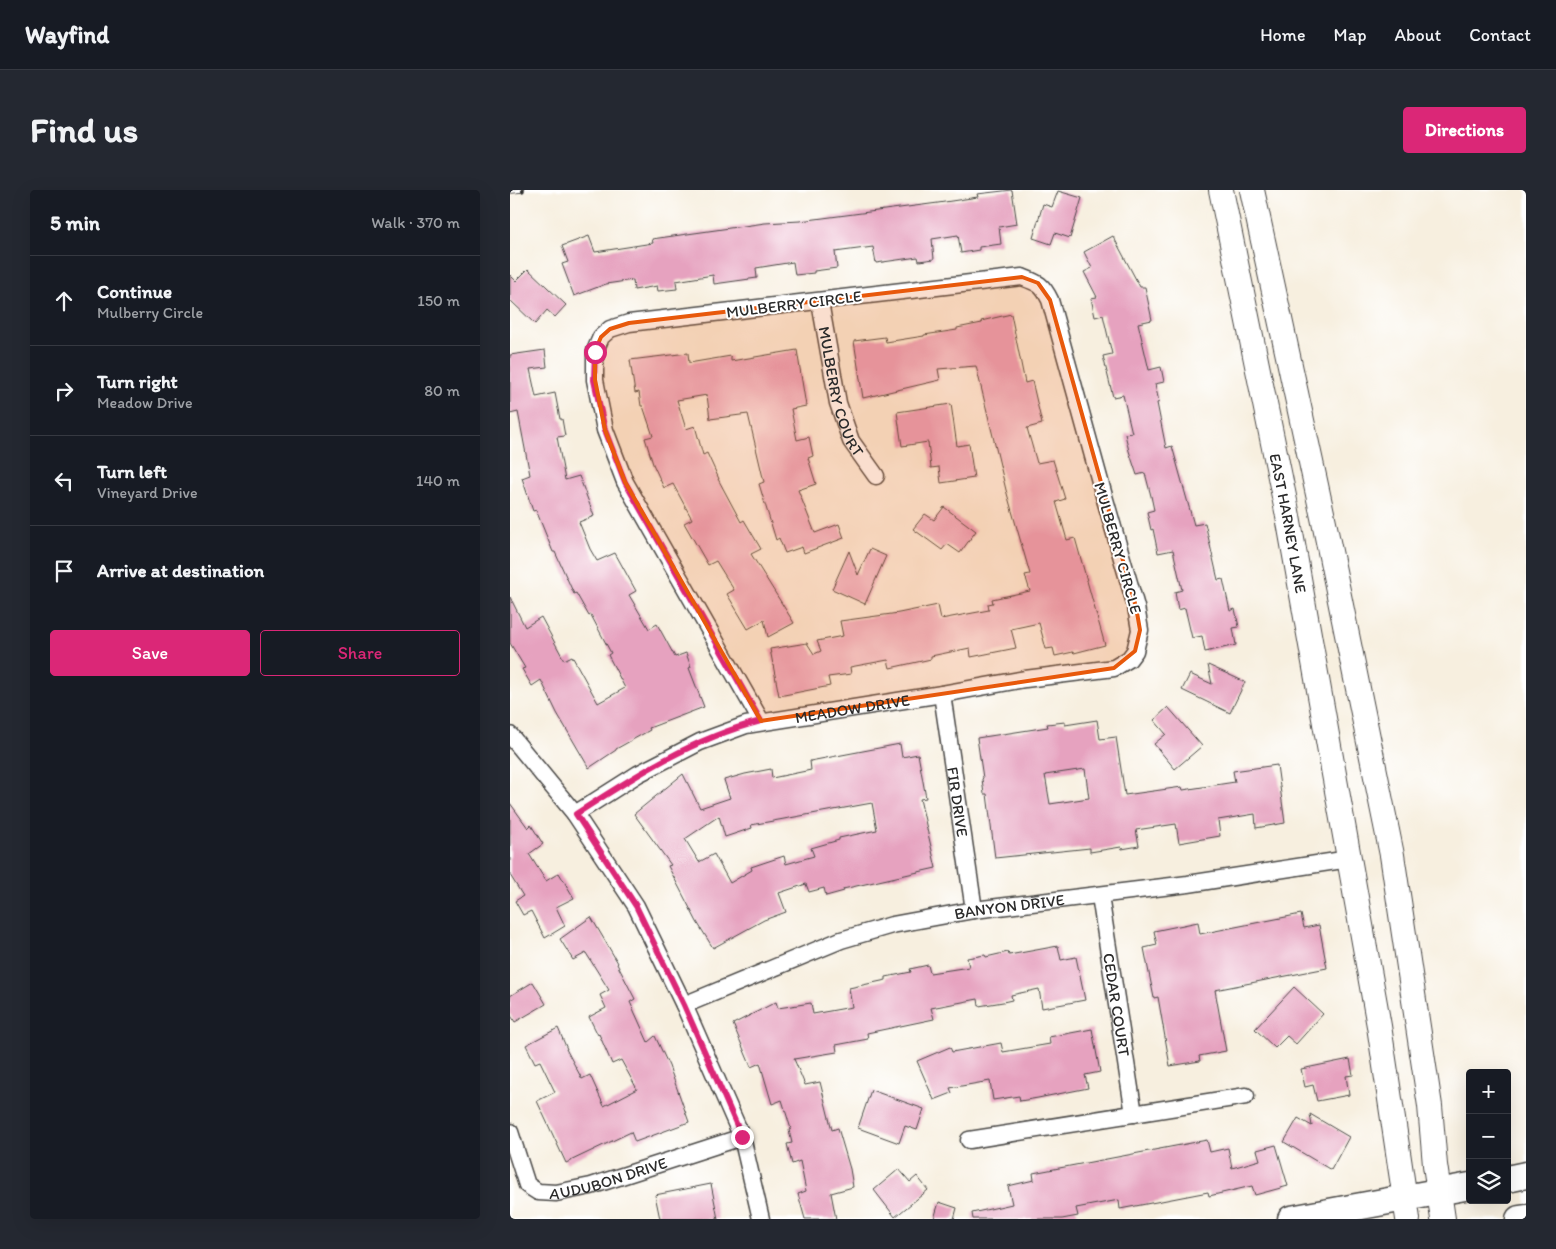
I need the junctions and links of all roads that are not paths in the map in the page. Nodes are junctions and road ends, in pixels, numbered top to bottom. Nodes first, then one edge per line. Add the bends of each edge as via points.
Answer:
1 (1221, 190) edge
2 (1252, 190) edge
3 (820, 302) junction
4 (876, 476) dead end
5 (1137, 643) joint
6 (942, 694) junction
7 (761, 721) junction
8 (510, 735) edge
9 (576, 814) junction
10 (1349, 859) junction
11 (1100, 896) junction
12 (974, 910) junction
13 (684, 1005) junction
14 (1246, 1096) dead end
15 (1134, 1114) junction
16 (510, 1132) edge
17 (742, 1137) junction
18 (969, 1140) dead end
19 (1526, 1175) edge
20 (1511, 1178) edge
21 (1466, 1187) edge
22 (1439, 1192) junction
23 (1406, 1208) edge
24 (1526, 1218) edge
25 (761, 1219) edge
26 (1291, 1219) edge
27 (1443, 1219) edge
28 (1520, 1219) edge

1 - 10 main road, EAST HARNEY LANE via 1287,511
2 - 22 main road via 1392,855 1430,1106
3 - 4 street, MULBERRY COURT via 838,403 851,441
3 - 5 street, MULBERRY CIRCLE via 1022,277 1044,289 1050,300 1136,607 1140,630
3 - 7 street, MULBERRY CIRCLE via 629,323 610,329 601,337 595,352 594,380 605,430 625,482
5 - 6 street, MEADOW DRIVE via 1129,659 1114,668
6 - 7 street, MEADOW DRIVE
6 - 12 street, FIR DRIVE
7 - 9 street, MEADOW DRIVE via 700,742 638,774
8 - 9 street
9 - 13 street via 636,906
10 - 11 street, BANYON DRIVE
10 - 23 main road, EAST HARNEY LANE via 1379,1026
11 - 12 street, BANYON DRIVE
11 - 15 street, CEDAR COURT
12 - 13 street, BANYON DRIVE via 892,925 841,940
13 - 17 street
14 - 15 street
15 - 18 street
16 - 17 street, AUDUBON DRIVE via 527,1185 538,1192 556,1194 591,1186
17 - 25 street
19 - 20 main road
21 - 22 main road
22 - 23 main road
22 - 27 main road
23 - 26 main road
24 - 28 main road

